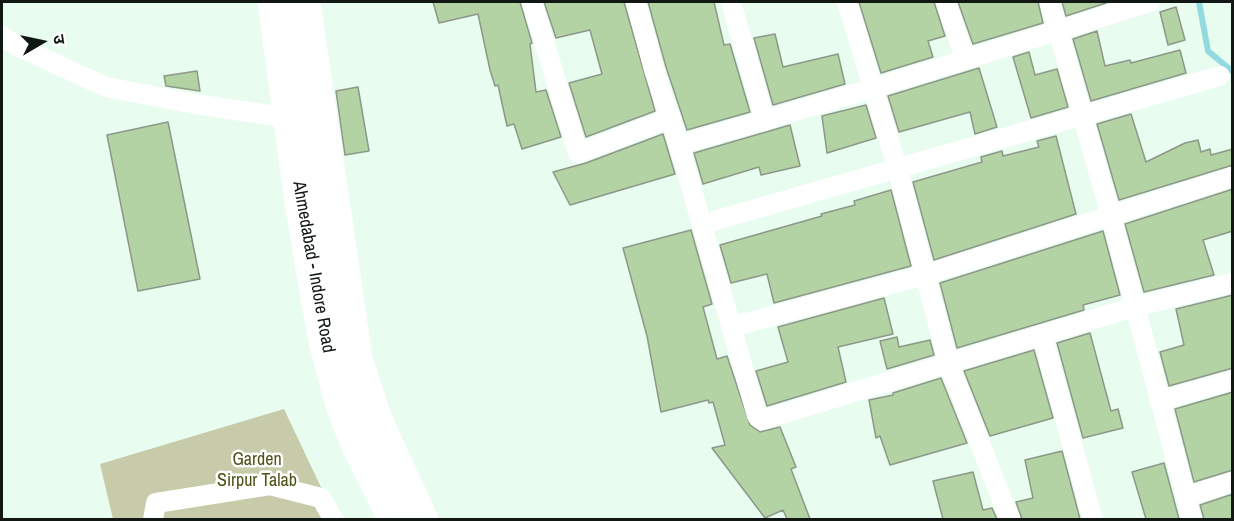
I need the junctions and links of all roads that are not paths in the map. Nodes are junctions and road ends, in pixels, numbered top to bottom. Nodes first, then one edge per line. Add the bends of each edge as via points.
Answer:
1 (273, 2) edge
2 (304, 2) edge
3 (532, 2) edge
4 (636, 2) edge
5 (731, 2) edge
6 (847, 2) edge
7 (946, 2) edge
8 (1050, 2) edge
9 (1150, 2) edge
10 (1058, 30) junction
11 (2, 36) edge
12 (965, 59) junction
13 (1220, 76) dead end
14 (874, 88) junction
15 (1081, 115) junction
16 (289, 118) junction
17 (671, 118) junction
18 (765, 121) junction
19 (680, 145) junction
20 (897, 167) junction
21 (1233, 177) edge
22 (1111, 216) junction
23 (703, 224) junction
24 (925, 275) junction
25 (1233, 282) edge
26 (1134, 308) junction
27 (731, 327) junction
28 (1042, 334) junction
29 (948, 362) junction
30 (1233, 380) edge
31 (1159, 401) junction
32 (1233, 482) edge
33 (1186, 497) junction
34 (153, 519) edge
35 (333, 519) edge
36 (396, 519) edge
37 (422, 519) edge
38 (1010, 519) edge
39 (1093, 519) edge
40 (1192, 519) edge

1 - 16 highway, Ahmedabad - Indore Road
2 - 37 highway, Ahmedabad - Indore Road via 356,357 375,418
3 - 17 street via 578,153
4 - 17 street
5 - 18 street
6 - 14 street
7 - 12 street
8 - 10 street
9 - 10 street
10 - 12 street
10 - 15 street
11 - 16 street via 106,87
12 - 14 street
13 - 15 street
14 - 18 street
14 - 20 street
15 - 20 street
15 - 22 street
16 - 36 highway, Ahmedabad - Indore Road via 324,338 342,406
17 - 19 street
18 - 19 street
19 - 23 street
20 - 23 street
20 - 24 street
21 - 22 street
22 - 24 street
22 - 26 street
23 - 27 street
24 - 27 street
24 - 29 street
25 - 26 street
26 - 28 street
26 - 31 street
27 - 29 street via 757,416 762,420
28 - 29 street
28 - 39 street
29 - 38 street
30 - 31 street
31 - 33 street
32 - 33 street
33 - 40 street
34 - 35 street via 156,503 270,485 321,498

